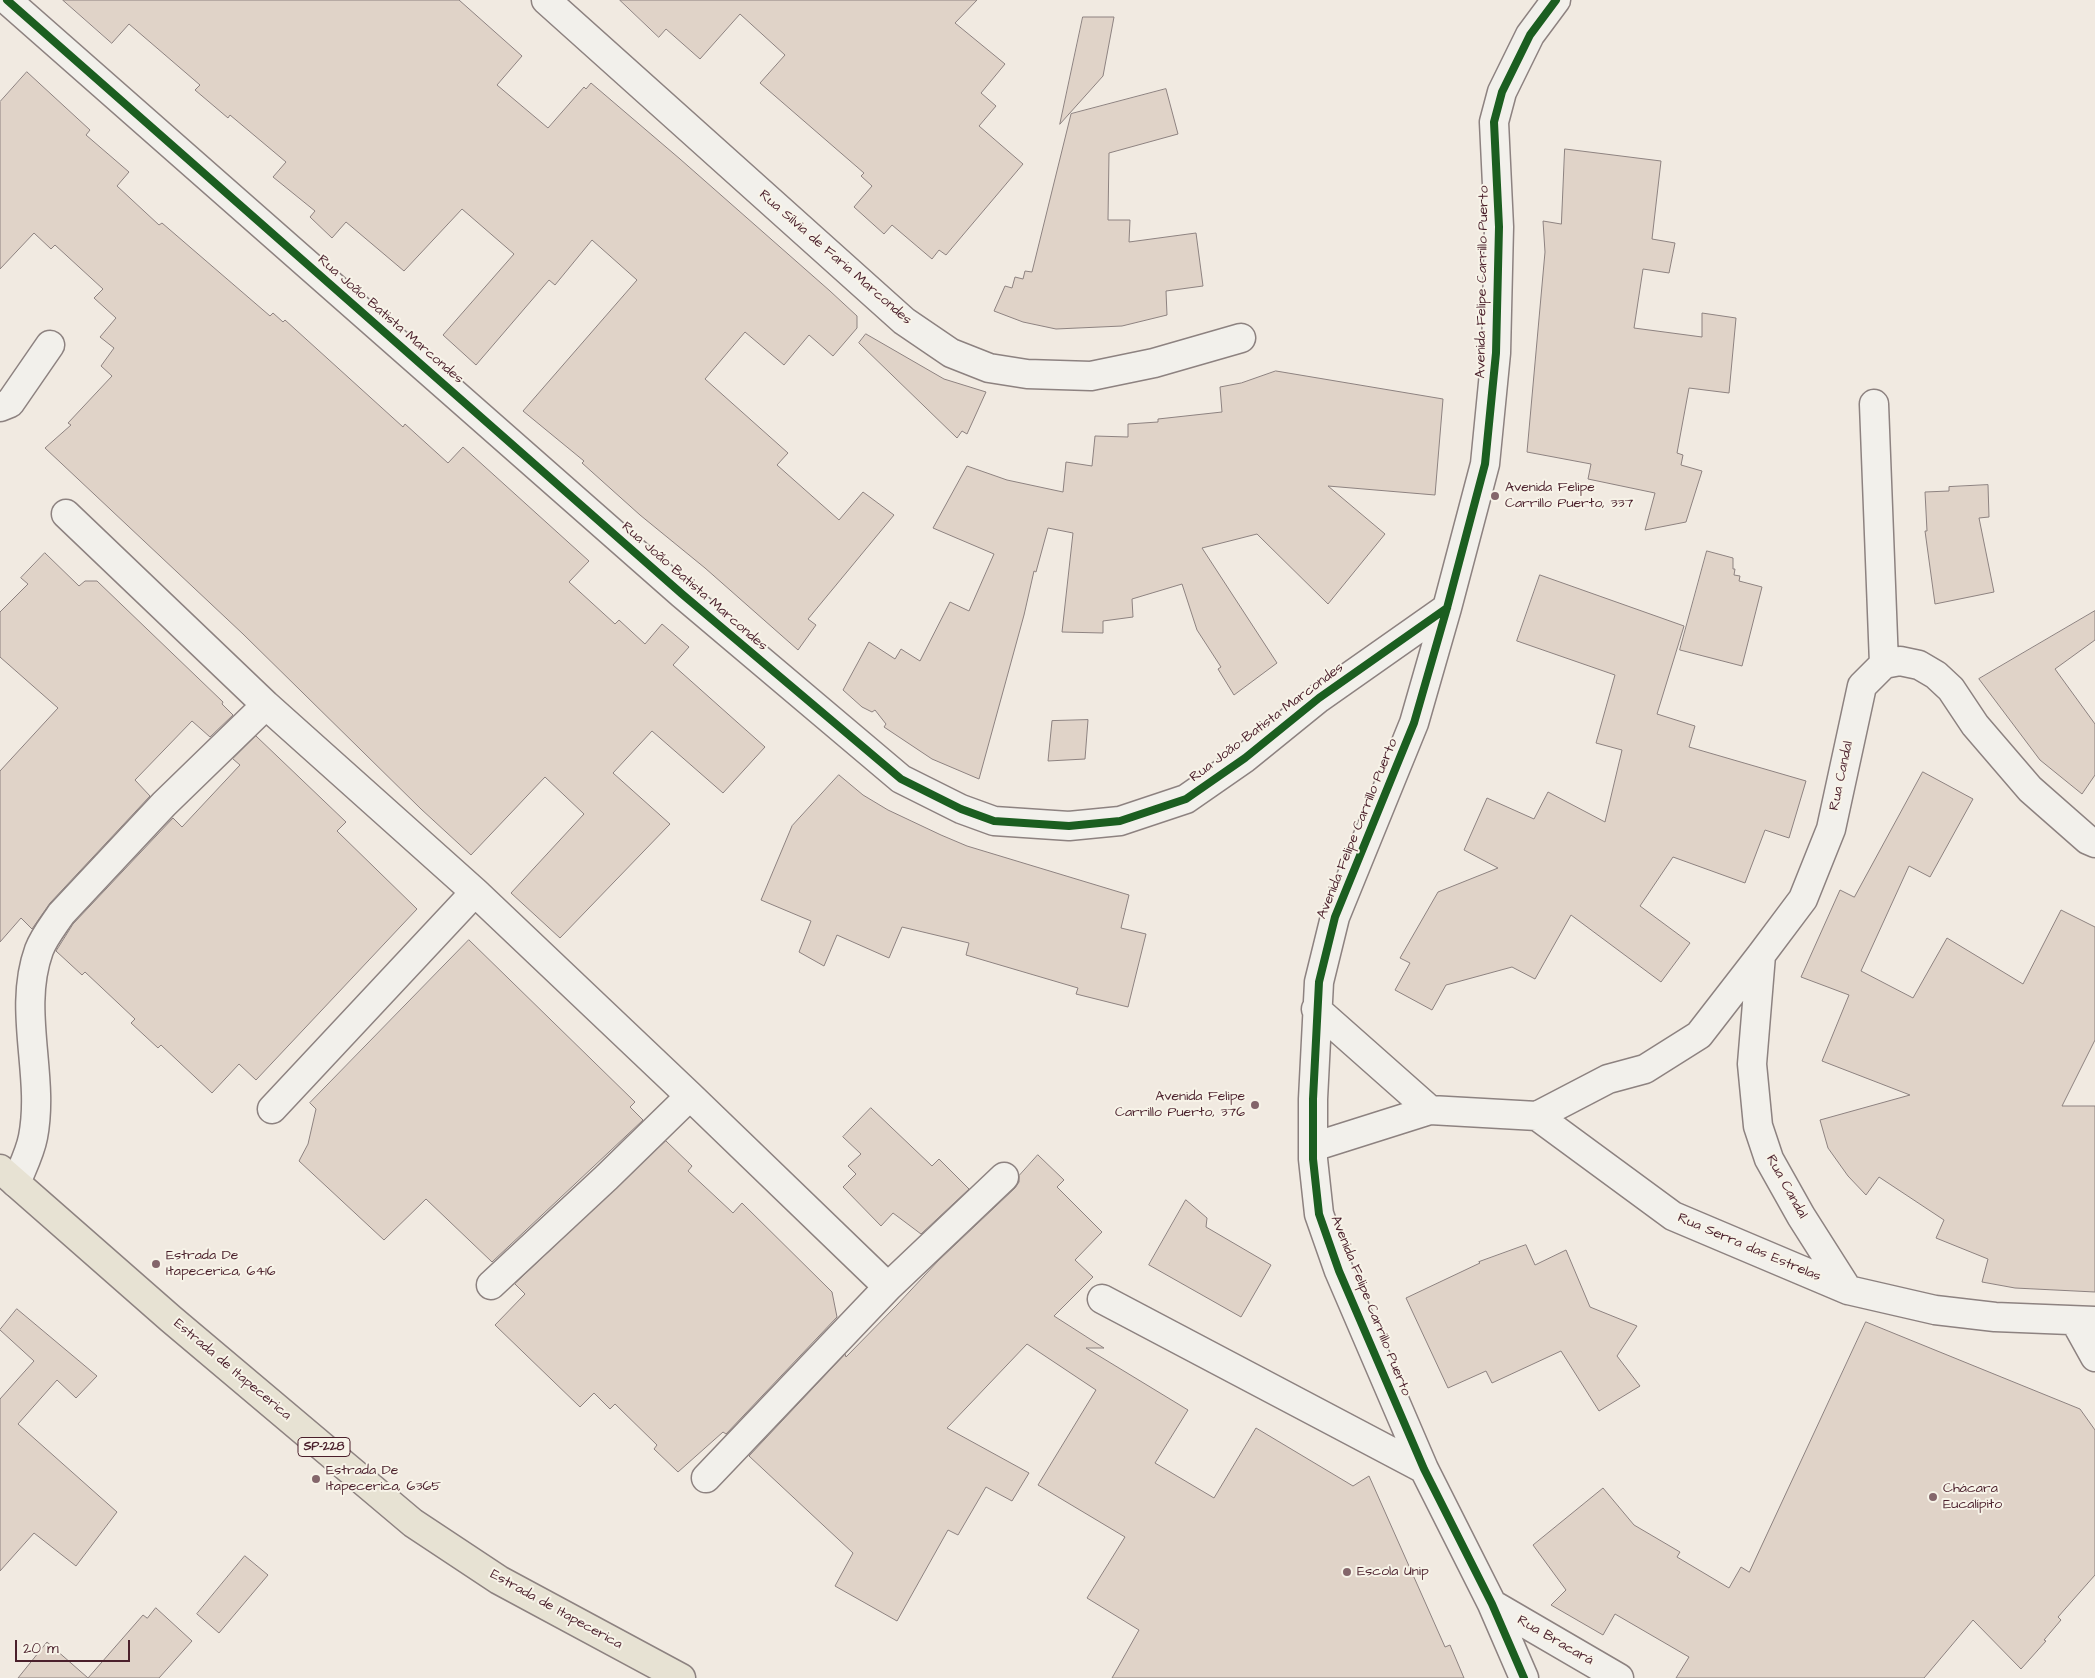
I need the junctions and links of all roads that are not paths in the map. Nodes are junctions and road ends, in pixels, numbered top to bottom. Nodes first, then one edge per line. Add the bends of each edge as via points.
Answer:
1 (7, 0) edge
2 (546, 0) edge
3 (1556, 0) edge
4 (1241, 338) dead end
5 (50, 345) dead end
6 (1874, 404) dead end
7 (0, 407) edge
8 (66, 514) dead end
9 (1447, 608) junction
10 (1884, 664) junction
11 (266, 705) junction
12 (2095, 843) edge
13 (475, 892) junction
14 (1761, 955) junction
15 (1316, 1009) junction
16 (690, 1096) junction
17 (272, 1108) dead end
18 (1430, 1110) junction
19 (1537, 1116) junction
20 (1313, 1146) junction
21 (8, 1176) edge
22 (1004, 1177) dead end
23 (491, 1285) dead end
24 (888, 1287) junction
25 (1848, 1290) junction
26 (1102, 1299) dead end
27 (2085, 1321) edge
28 (2095, 1357) edge
29 (1424, 1469) junction
30 (706, 1478) dead end
31 (1492, 1604) junction
32 (680, 1678) edge
33 (1524, 1678) edge
34 (1619, 1678) edge

1 - 9 street, Rua João Batista Marcondes via 682,594 901,779 961,809 994,821 1070,826 1120,821 1186,799 1245,758 1319,698
2 - 4 street, Rua Sílvia de Faria Marcondes via 904,321 951,353 989,368 1027,374 1091,376 1162,361
3 - 9 street, Avenida Felipe Carrillo Puerto via 1530,36 1502,92 1494,122 1499,227 1495,362 1485,464
5 - 7 street via 10,403
6 - 10 street
8 - 11 street
9 - 15 street, Avenida Felipe Carrillo Puerto via 1414,723 1335,917 1319,982
10 - 12 street via 1900,661 1919,665 1936,675 1951,689 1975,725 2030,789
10 - 14 street, Rua Candal via 1862,686 1831,829 1803,899
11 - 13 street
11 - 21 street via 164,804 48,932 32,979 34,1128 30,1149
13 - 16 street
13 - 17 street
14 - 19 street, Rua Candal via 1699,1035 1645,1069 1608,1079
14 - 25 street, Rua Candal via 1752,1064 1758,1126 1769,1159
15 - 18 street
15 - 20 street, Avenida Felipe Carrillo Puerto
16 - 23 street
16 - 24 street
18 - 19 street
18 - 20 street
19 - 25 street, Rua Serra das Estrelas via 1673,1216
20 - 29 street, Avenida Felipe Carrillo Puerto via 1319,1214 1339,1271
21 - 32 main road, Estrada de Itapecerica / SP-228 via 171,1319 413,1523 499,1580
22 - 24 street
24 - 30 street
25 - 27 street, Rua Serra das Estrelas via 1935,1310 1994,1317
26 - 29 street
27 - 28 street
29 - 31 street, Avenida Felipe Carrillo Puerto
31 - 33 street, Avenida Felipe Carrillo Puerto
31 - 34 street, Rua Bracará

